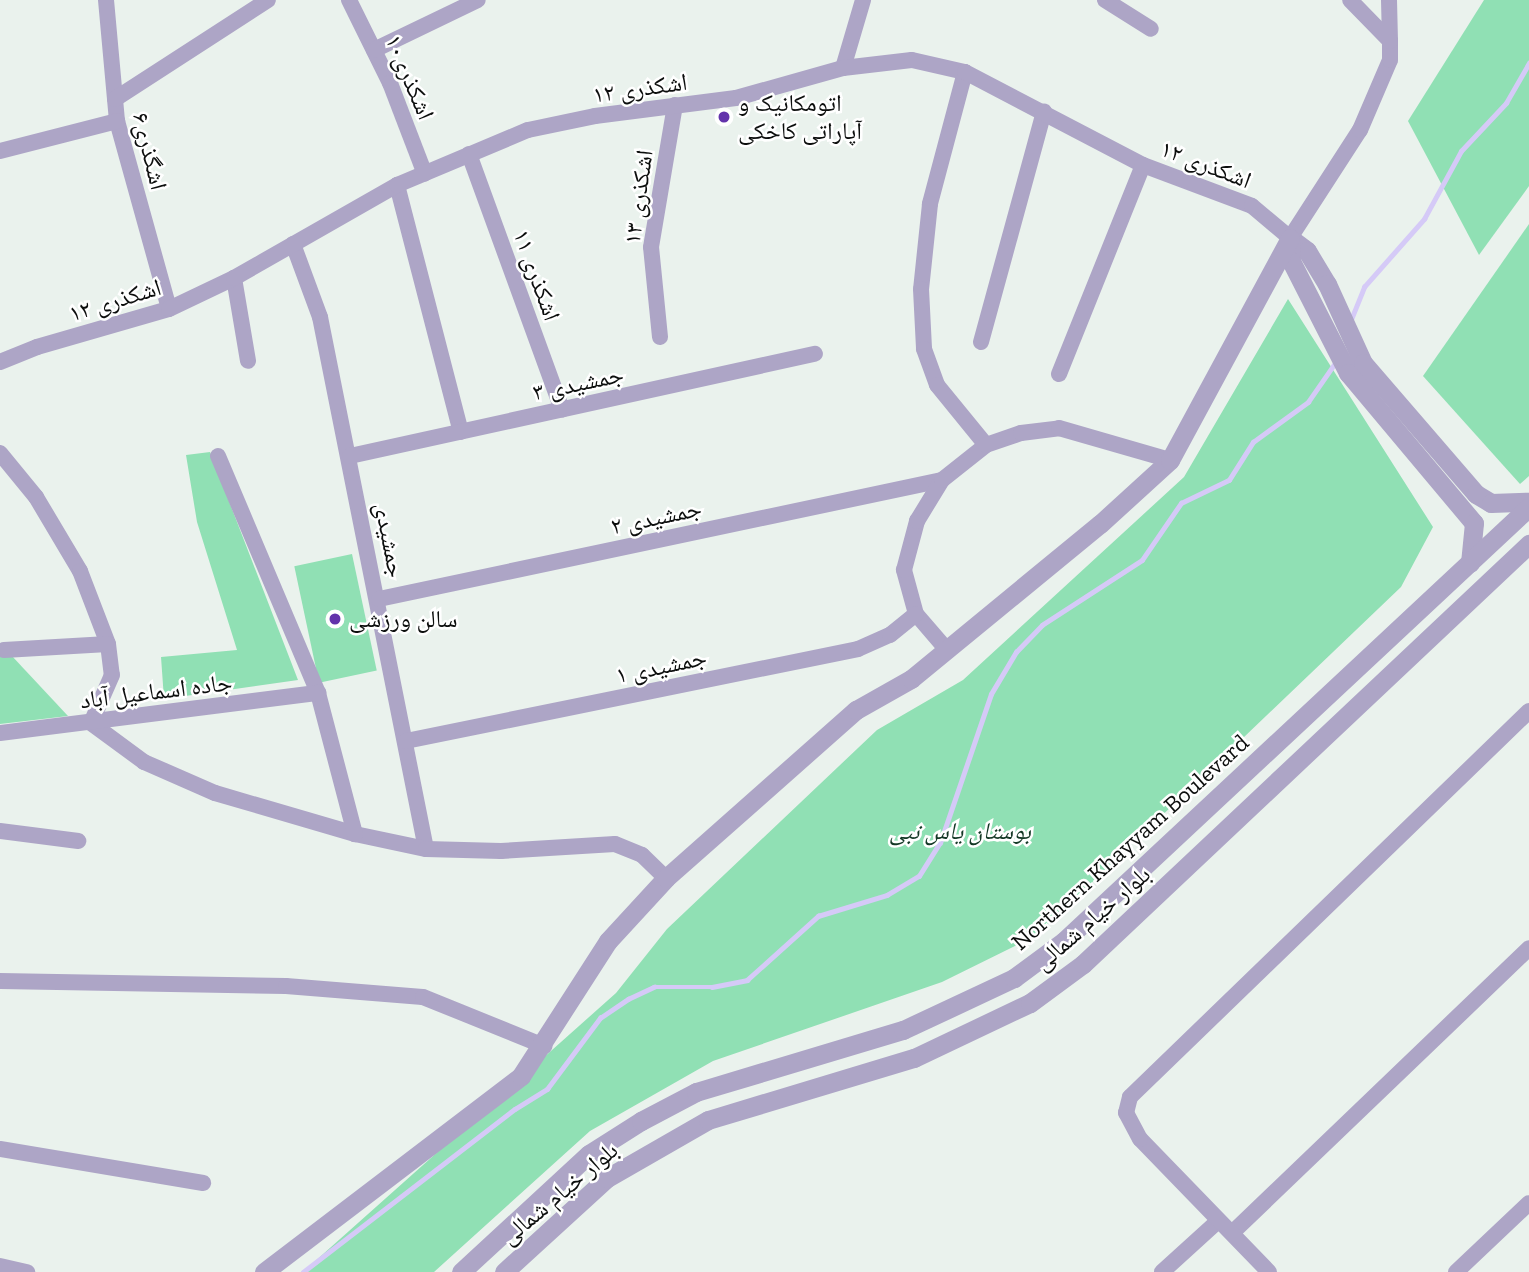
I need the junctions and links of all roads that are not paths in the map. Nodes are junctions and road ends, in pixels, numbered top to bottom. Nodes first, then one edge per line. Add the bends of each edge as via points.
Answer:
1 (106, 0) edge
2 (268, 0) edge
3 (478, 0) edge
4 (863, 0) edge
5 (1105, 0) edge
6 (1350, 0) edge
7 (1389, 0) edge
8 (354, 1) edge
9 (1152, 29) dead end
10 (1390, 41) junction
11 (374, 50) junction
12 (843, 68) junction
13 (965, 72) junction
14 (115, 99) junction
15 (675, 105) junction
16 (1044, 111) junction
17 (117, 121) junction
18 (0, 151) edge
19 (470, 154) junction
20 (1143, 165) junction
21 (425, 174) junction
22 (397, 185) junction
23 (1290, 238) junction
24 (293, 244) junction
25 (234, 278) junction
26 (169, 309) junction
27 (660, 337) dead end
28 (981, 342) dead end
29 (815, 354) dead end
30 (248, 361) dead end
31 (0, 362) edge
32 (1059, 374) dead end
33 (1387, 405) junction
34 (562, 410) junction
35 (461, 432) junction
36 (986, 445) junction
37 (0, 453) edge
38 (218, 456) dead end
39 (350, 457) junction
40 (1170, 460) junction
41 (942, 480) junction
42 (1529, 502) edge
43 (1529, 507) edge
44 (1527, 550) edge
45 (1469, 563) junction
46 (379, 599) junction
47 (916, 614) junction
48 (108, 644) junction
49 (4, 650) dead end
50 (947, 650) junction
51 (318, 693) junction
52 (1529, 711) edge
53 (91, 723) junction
54 (0, 733) edge
55 (406, 741) junction
56 (1222, 794) junction
57 (1241, 815) junction
58 (0, 831) edge
59 (355, 834) junction
60 (78, 841) dead end
61 (426, 849) junction
62 (666, 878) junction
63 (1529, 948) edge
64 (0, 981) edge
65 (544, 1046) junction
66 (0, 1149) edge
67 (203, 1183) dead end
68 (1529, 1203) edge
69 (1218, 1221) junction
70 (1233, 1232) junction
71 (0, 1266) edge
72 (27, 1272) edge
73 (264, 1272) edge
74 (461, 1272) edge
75 (504, 1272) edge
76 (1162, 1272) edge
77 (1269, 1272) edge
78 (1456, 1272) edge

1 - 14 street, اشگذری۶
2 - 14 street
3 - 11 street
4 - 12 street
5 - 9 street
6 - 10 street
7 - 10 street
8 - 11 street, اشکذری۱۰
10 - 23 street via 1390,60 1360,130
11 - 21 street, اشکذری۱۰
12 - 13 street, اشکذری ۱۲ via 912,60
12 - 15 street, اشکذری ۱۲ via 736,98
13 - 16 street, اشکذری ۱۲
13 - 36 street via 930,204 920,289 924,349 937,385
14 - 17 street, اشگذری۶
15 - 19 street, اشکذری ۱۲ via 528,131
15 - 27 street, اشکذری ۱۳ via 651,247
16 - 20 street, اشکذری ۱۲
16 - 28 street
17 - 18 street
17 - 26 street, اشگذری۶
19 - 21 street, اشکذری ۱۲
19 - 34 street, اشکذری ۱۱
20 - 23 street, اشکذری ۱۲ via 1252,206
20 - 32 street
21 - 22 street, اشکذری ۱۲
22 - 24 street, اشکذری ۱۲
22 - 35 street
23 - 33 street via 1291,261 1319,289 1348,373
23 - 40 street
24 - 25 street, اشکذری ۱۲
24 - 39 street, جمشیدی via 320,317
25 - 26 street, اشکذری ۱۲
25 - 30 street
26 - 31 street, اشکذری ۱۲
29 - 34 street, جمشیدی ۳
33 - 42 street via 1476,494 1491,503
33 - 45 street via 1474,523
34 - 35 street, جمشیدی ۳
35 - 39 street, جمشیدی ۳
36 - 40 street via 1021,433 1059,428
36 - 41 street
37 - 48 street via 36,497 80,571
38 - 51 street
39 - 46 street, جمشیدی
40 - 50 street
41 - 46 street, جمشیدی ۲
41 - 47 street via 917,521 904,570
43 - 45 street, Northern Khayyam Boulevard
44 - 57 street, بلوار خیام شمالی
45 - 56 street, Northern Khayyam Boulevard
46 - 55 street, جمشیدی
47 - 50 street
47 - 55 street, جمشیدی ۱ via 890,635 858,649
48 - 49 street
48 - 53 street via 112,675
50 - 62 street via 911,679 856,709
51 - 53 street, جاده اسماعیل آباد
51 - 59 street
52 - 69 street via 1130,1097 1126,1113 1131,1128
53 - 54 street, جاده اسماعیل آباد
53 - 59 street via 144,762 215,793
55 - 61 street, جمشیدی
56 - 57 street
56 - 74 street, Northern Khayyam Boulevard via 1064,941 1014,978 903,1030 696,1092 641,1121 589,1154
57 - 75 street, بلوار خیام شمالی via 1083,964 1030,1003 914,1058 708,1120 607,1178
58 - 60 street
59 - 61 street
61 - 62 street via 500,851 615,844 642,855
62 - 65 street via 608,941
63 - 70 street
64 - 65 street via 286,986 423,997
65 - 73 street via 521,1076
66 - 67 street
68 - 78 street
69 - 70 street
69 - 76 street
70 - 77 street
71 - 72 street

